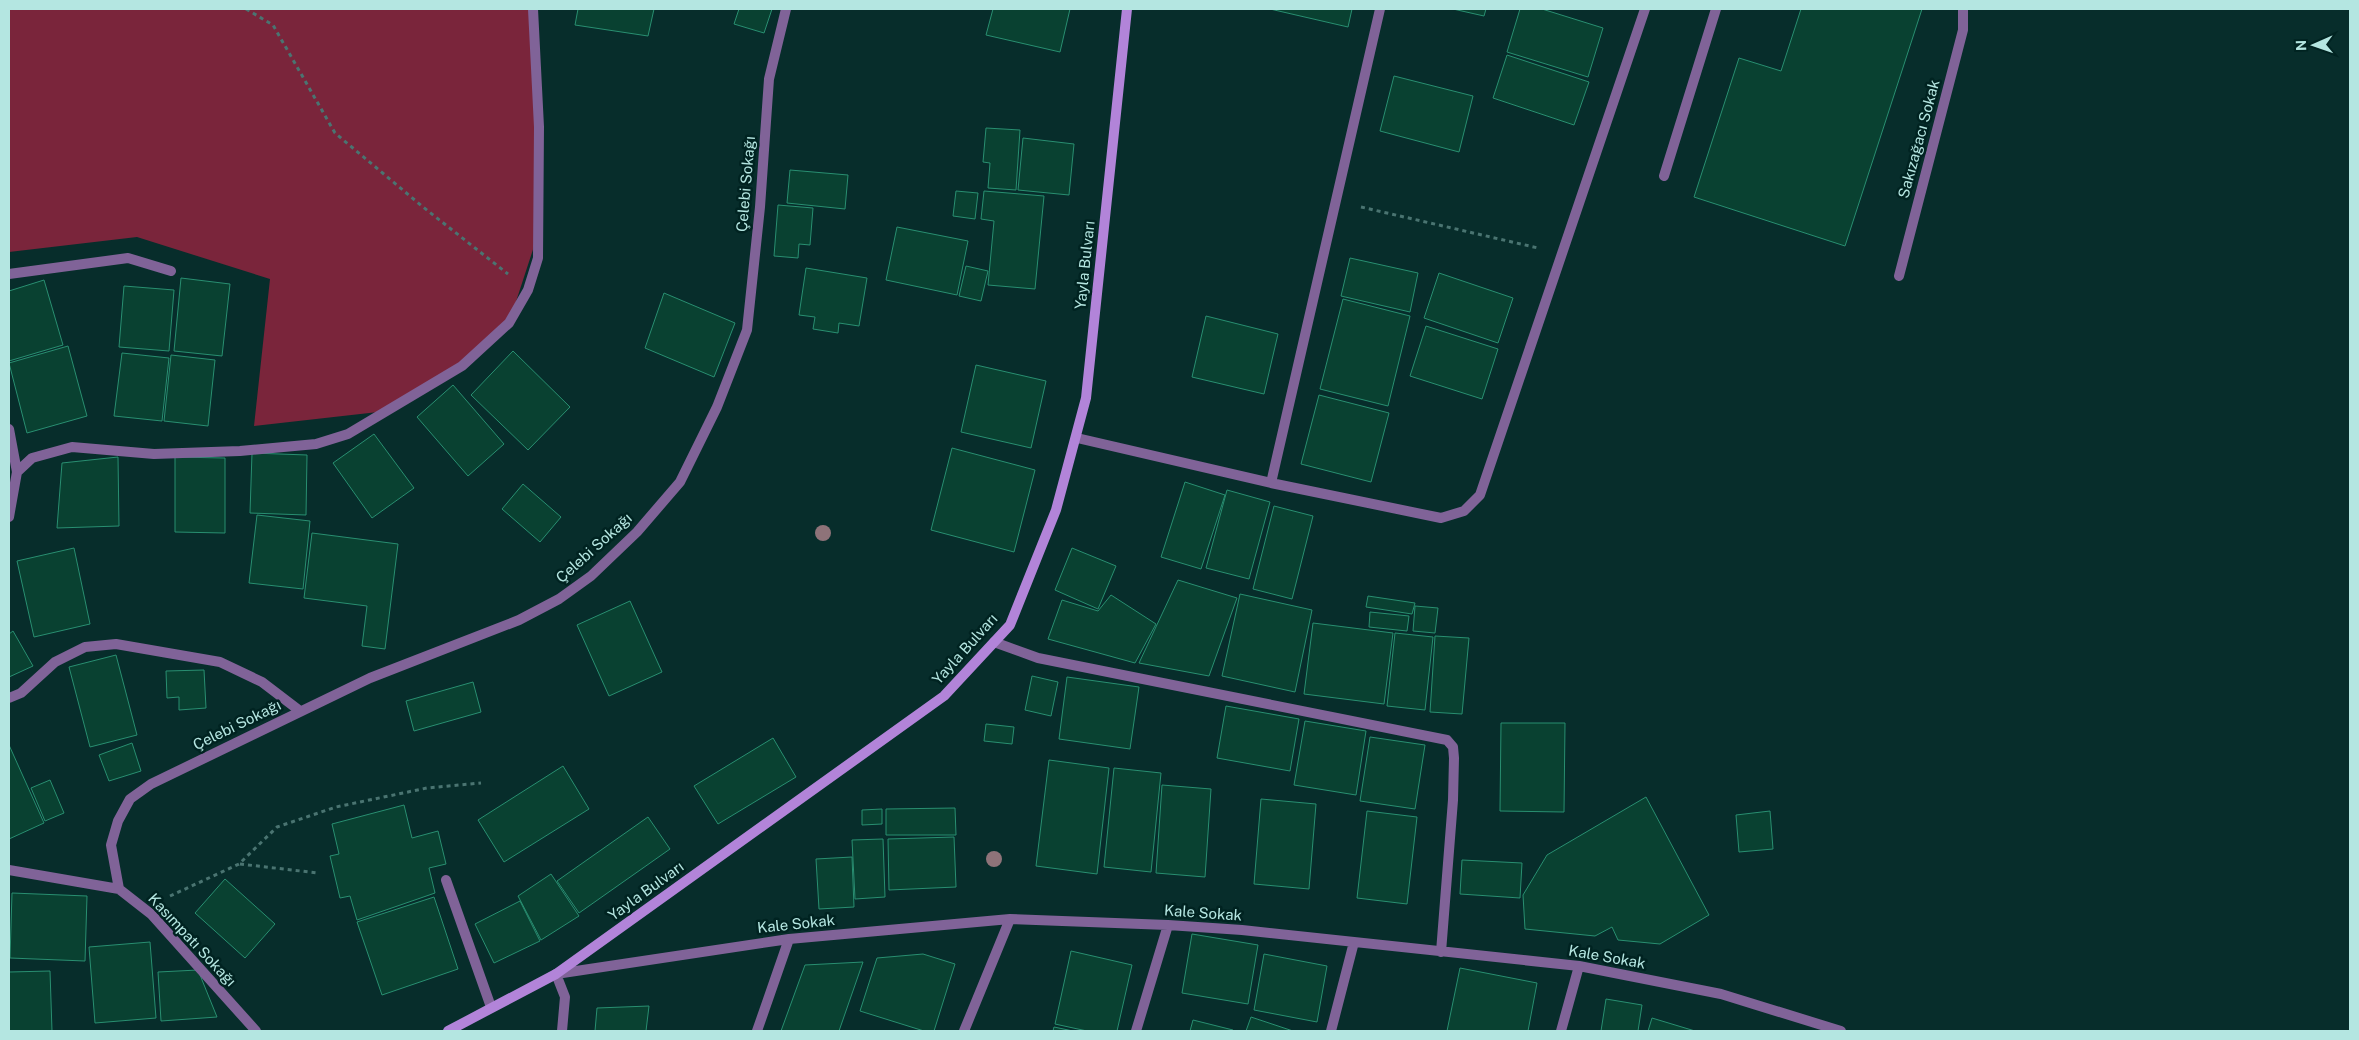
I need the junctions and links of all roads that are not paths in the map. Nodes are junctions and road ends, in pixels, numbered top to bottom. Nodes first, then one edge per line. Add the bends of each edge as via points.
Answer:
1 (532, 9) edge
2 (786, 9) edge
3 (1127, 9) edge
4 (1380, 9) edge
5 (1645, 9) edge
6 (1716, 9) edge
7 (1963, 9) edge
8 (1664, 176) dead end
9 (171, 271) dead end
10 (9, 274) edge
11 (1899, 276) dead end
12 (9, 429) edge
13 (1077, 438) junction
14 (17, 472) junction
15 (1272, 483) junction
16 (9, 517) edge
17 (994, 642) junction
18 (9, 698) edge
19 (300, 711) junction
20 (9, 870) edge
21 (446, 880) dead end
22 (119, 889) junction
23 (1010, 919) junction
24 (1168, 925) junction
25 (789, 939) junction
26 (1354, 942) junction
27 (1441, 952) junction
28 (1579, 966) junction
29 (556, 974) junction
30 (491, 1007) junction
31 (256, 1031) edge
32 (448, 1031) edge
33 (562, 1031) edge
34 (757, 1031) edge
35 (964, 1031) edge
36 (1136, 1031) edge
37 (1331, 1031) edge
38 (1561, 1031) edge
39 (1841, 1031) edge

1 - 14 street via 539,127 538,258 528,290 509,323 462,366 348,434 316,444 154,454 72,447 32,458
2 - 19 street, Çelebi Sokağı via 769,79 747,330 716,407 680,482 638,532 591,576 559,599 519,620 370,678
3 - 13 main road, Yayla Bulvarı via 1086,398
4 - 15 street
5 - 15 street via 1480,495 1464,511 1441,518
6 - 8 street
7 - 11 street, Sakızağacı Sokak via 1963,30
9 - 10 street via 128,258
12 - 14 street
13 - 15 street
13 - 17 main road, Yayla Bulvarı via 1056,510 1028,581 1010,625
14 - 16 street
17 - 27 street via 1038,658 1447,740 1453,747 1453,800
17 - 29 main road, Yayla Bulvarı via 944,696
18 - 19 street via 21,693 55,662 85,647 116,644 220,662 262,682
19 - 22 street, Çelebi Sokağı via 151,784 130,799 118,821 111,845
20 - 22 street, Kasımpatı Sokağı
21 - 30 street
22 - 31 street, Kasımpatı Sokağı via 151,914
23 - 24 street, Kale Sokak
23 - 25 street, Kale Sokak
23 - 35 street
24 - 26 street, Kale Sokak
24 - 36 street
25 - 29 street, Kale Sokak
25 - 34 street
26 - 27 street, Kale Sokak
26 - 37 street
27 - 28 street, Kale Sokak
28 - 38 street
28 - 39 street, Kale Sokak via 1721,994
29 - 30 main road, Yayla Bulvarı
29 - 33 street via 564,998
30 - 32 main road, Yayla Bulvarı

